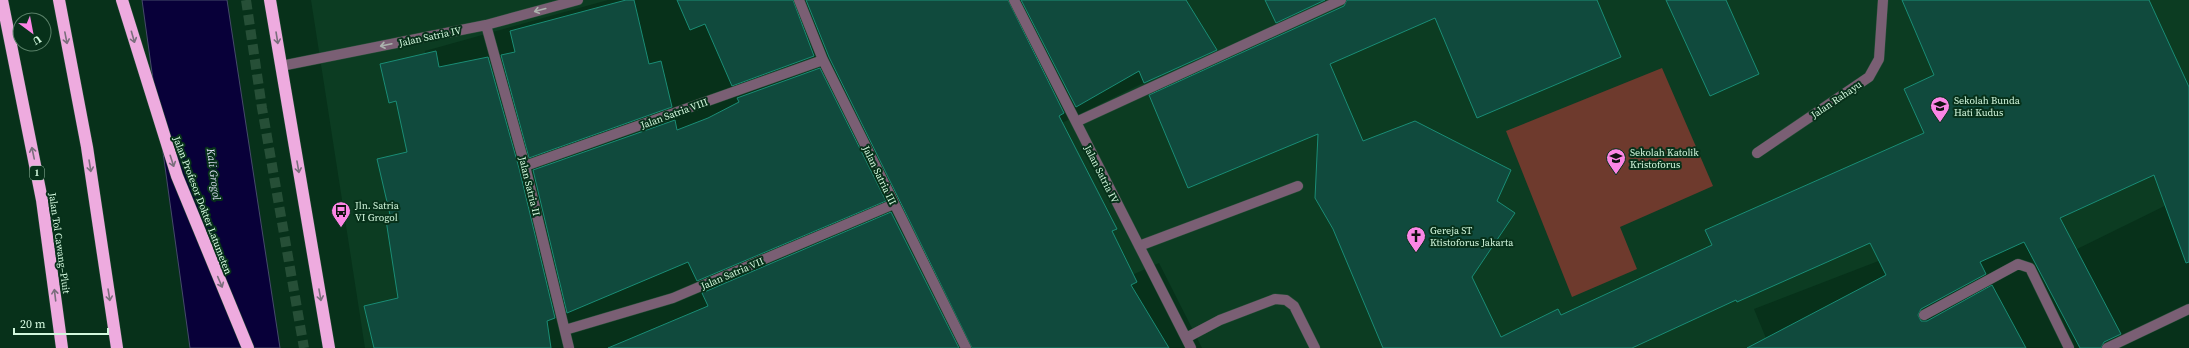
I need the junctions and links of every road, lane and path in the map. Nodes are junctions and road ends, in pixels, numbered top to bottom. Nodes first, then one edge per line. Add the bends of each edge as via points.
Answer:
1 (2, 0) edge
2 (59, 0) edge
3 (122, 0) edge
4 (270, 0) edge
5 (578, 0) edge
6 (799, 0) edge
7 (1014, 0) edge
8 (1341, 0) edge
9 (1883, 0) edge
10 (486, 25) junction
11 (823, 60) junction
12 (281, 66) junction
13 (1076, 122) junction
14 (1757, 153) dead end
15 (526, 166) junction
16 (1298, 186) dead end
17 (894, 204) junction
18 (1139, 246) junction
19 (2189, 309) edge
20 (1924, 315) dead end
21 (566, 330) junction
22 (1186, 338) junction
23 (62, 348) edge
24 (117, 348) edge
25 (248, 348) edge
26 (329, 348) edge
27 (569, 348) edge
28 (966, 348) edge
29 (1191, 348) edge
30 (1315, 348) edge
31 (2069, 348) edge
32 (2107, 348) edge

23 -> 1 highway, Jalan Tol Cawang–Pluit / 1 via 42,200
2 -> 24 highway via 87,147
3 -> 25 highway, Jalan Profesor Dokter Latumeten via 177,176
4 -> 12 highway
5 -> 10 street, Jalan Satria IV
6 - 11 street, Jalan Satria III
7 - 13 street, Jalan Satria IV
8 - 13 street
9 - 14 street, Jalan Rahayu via 1879,59 1868,77
10 -> 12 street, Jalan Satria IV
10 - 15 street, Jalan Satria II
11 - 15 street, Jalan Satria VIII
11 - 17 street, Jalan Satria III
12 -> 26 highway
13 - 18 street, Jalan Satria IV
15 - 21 street, Jalan Satria II
16 - 18 street
17 - 21 street, Jalan Satria VII via 673,298
17 - 28 street, Jalan Satria III
18 - 22 street, Jalan Satria IV
19 - 32 street
20 - 31 street via 2018,264 2030,268
21 - 27 street, Jalan Satria II
22 - 29 street, Jalan Satria IV
22 - 30 street via 1220,320 1275,299 1286,300 1294,306

